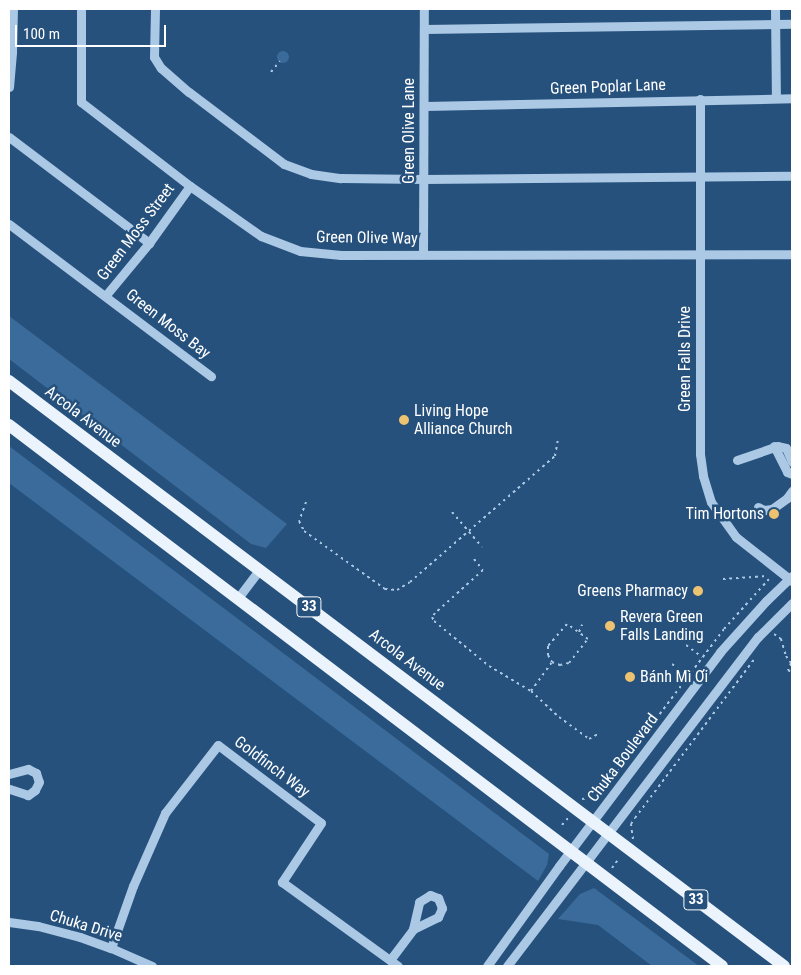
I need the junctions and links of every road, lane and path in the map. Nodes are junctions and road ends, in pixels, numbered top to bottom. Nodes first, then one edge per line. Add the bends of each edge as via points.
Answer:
1 (12, 9) edge
2 (81, 9) edge
3 (155, 9) edge
4 (424, 9) edge
5 (776, 9) edge
6 (775, 24) junction
7 (792, 24) edge
8 (424, 29) junction
9 (280, 61) dead end
10 (271, 72) dead end
11 (9, 87) edge
12 (776, 98) junction
13 (792, 98) edge
14 (700, 99) junction
15 (425, 106) junction
16 (9, 137) edge
17 (792, 176) edge
18 (699, 178) junction
19 (423, 179) junction
20 (190, 186) junction
21 (9, 224) edge
22 (149, 243) junction
23 (423, 254) junction
24 (700, 254) junction
25 (792, 254) edge
26 (106, 296) junction
27 (211, 376) dead end
28 (9, 381) edge
29 (9, 425) edge
30 (558, 439) dead end
31 (774, 446) junction
32 (737, 460) dead end
33 (792, 462) edge
34 (792, 474) edge
35 (792, 491) edge
36 (306, 502) dead end
37 (758, 507) dead end
38 (452, 512) dead end
39 (469, 531) junction
40 (482, 547) dead end
41 (474, 559) dead end
42 (260, 569) junction
43 (724, 579) dead end
44 (791, 579) edge
45 (238, 598) junction
46 (792, 603) edge
47 (582, 625) dead end
48 (780, 628) dead end
49 (579, 632) junction
50 (774, 634) junction
51 (770, 639) dead end
52 (686, 645) dead end
53 (760, 652) dead end
54 (702, 657) junction
55 (552, 662) junction
56 (672, 664) dead end
57 (792, 672) edge
58 (688, 676) junction
59 (531, 691) junction
60 (598, 734) dead end
61 (9, 774) edge
62 (9, 789) edge
63 (581, 800) dead end
64 (568, 818) dead end
65 (593, 822) junction
66 (562, 825) dead end
67 (609, 834) junction
68 (632, 839) dead end
69 (570, 851) junction
70 (617, 861) dead end
71 (586, 863) junction
72 (612, 868) dead end
73 (9, 922) edge
74 (413, 929) dead end
75 (111, 948) junction
76 (390, 960) junction
77 (152, 966) edge
78 (398, 966) edge
79 (487, 966) edge
80 (507, 966) edge
81 (722, 966) edge
82 (784, 966) edge

1 - 11 street
2 - 20 street, Green Olive Way via 81,102
3 - 19 street via 154,56 161,68 284,164 311,174 333,177
4 - 8 street, Green Olive Lane
5 - 6 street
6 - 7 street
6 - 8 street
6 - 12 street
8 - 15 street, Green Olive Lane
9 - 10 path
12 - 13 street, Green Poplar Lane
12 - 14 street, Green Poplar Lane
14 - 15 street, Green Poplar Lane
14 - 18 street, Green Falls Drive
15 - 19 street, Green Olive Lane
16 - 22 street
17 - 18 street
18 - 19 street
18 - 24 street, Green Falls Drive
19 - 23 street, Green Olive Lane
20 - 22 street, Green Moss Street
20 - 23 street, Green Olive Way via 261,236 300,251
21 - 26 street, Green Moss Bay
22 - 26 street, Green Moss Street
23 - 24 street, Green Olive Way
24 - 25 street, Green Olive Way
24 - 44 street, Green Falls Drive via 700,454 707,492 719,516 736,538
26 - 27 street, Green Moss Bay
28 - 42 main road, Arcola Avenue / 33
29 - 45 main road, 33
30 - 39 path via 554,456
31 - 32 street
31 - 33 street via 786,448
31 - 34 street via 787,472
35 - 37 street via 772,509
36 - 39 path via 299,521 304,531 391,591 410,582
38 - 39 path
39 - 40 path
41 - 59 path via 483,570 432,616 434,621 489,666
42 - 45 street
42 - 65 main road, Arcola Avenue / 33
43 - 54 path via 768,578
44 - 65 street, Chuka Boulevard via 720,652
45 - 69 main road, 33
46 - 67 street via 758,637
47 - 49 path
48 - 50 path
49 - 55 path via 588,639 573,660 566,664
49 - 55 path via 566,624 548,646
50 - 51 path
50 - 57 path via 781,639 791,663 788,670
52 - 54 path
53 - 68 path via 634,818
54 - 58 path
55 - 59 path
56 - 58 path
58 - 63 path via 597,797
59 - 60 path via 589,739
61 - 62 street via 28,769 36,773 39,782 36,790 28,794
64 - 66 path
65 - 67 main road, Arcola Avenue / 33
65 - 69 street, Chuka Boulevard
67 - 71 street
67 - 82 main road, Arcola Avenue / 33
69 - 71 main road, 33
69 - 79 street, Chuka Boulevard
70 - 72 path
71 - 80 street
71 - 81 main road, 33
73 - 75 street, Chuka Drive via 59,931
74 - 76 street
75 - 76 street, Goldfinch Way via 133,886 165,813 218,745 321,823 282,882
75 - 77 street, Chuka Drive
76 - 78 street, Goldfinch Way

